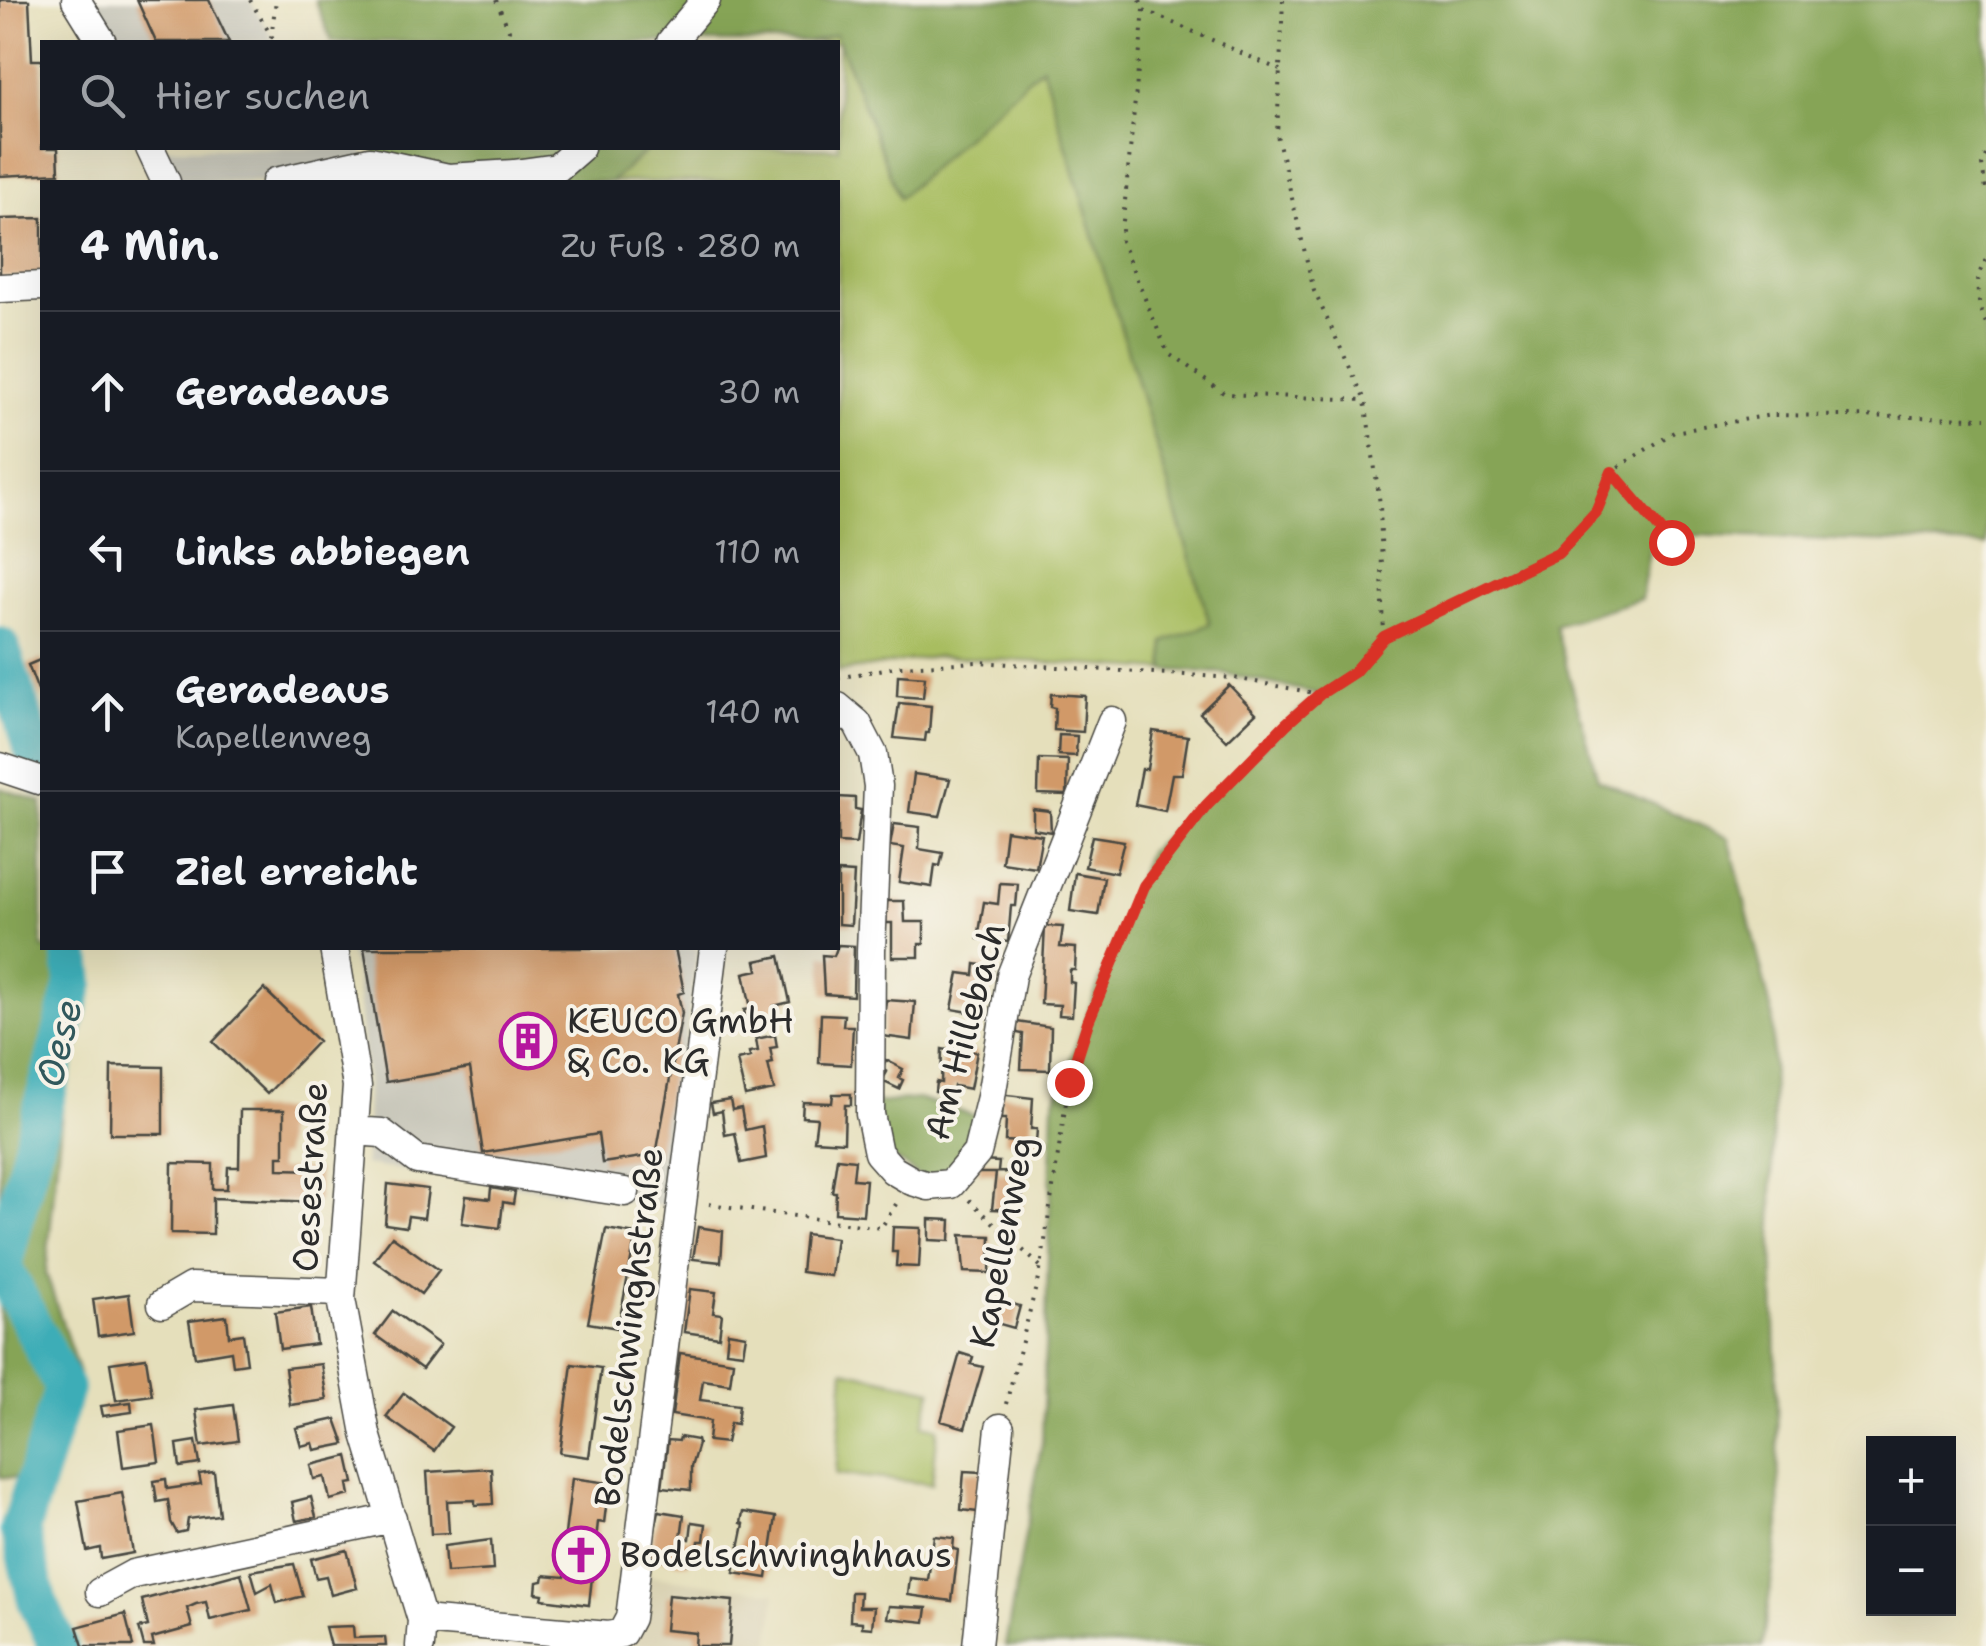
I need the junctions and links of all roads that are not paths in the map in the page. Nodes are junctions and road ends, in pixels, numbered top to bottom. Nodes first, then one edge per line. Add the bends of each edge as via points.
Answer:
1 (76, 0) edge
2 (706, 0) edge
3 (101, 40) edge
4 (674, 40) edge
5 (151, 150) edge
6 (578, 150) edge
7 (165, 180) edge
8 (285, 180) edge
9 (40, 286) edge
10 (0, 288) edge
11 (840, 708) edge
12 (1112, 721) dead end
13 (0, 767) edge
14 (40, 780) edge
15 (334, 950) edge
16 (714, 950) edge
17 (353, 1131) junction
18 (625, 1192) dead end
19 (341, 1292) junction
20 (162, 1304) dead end
21 (1000, 1428) road end
22 (392, 1518) junction
23 (100, 1592) dead end
24 (421, 1633) edge
25 (977, 1646) edge

1 - 3 street
2 - 4 street
5 - 7 street
6 - 8 street via 557,168 514,174 448,178 370,161
9 - 10 street
11 - 12 street, Am Hillebach via 858,723 878,786 870,1114 878,1153 893,1170 928,1186 950,1184 977,1153 1011,976
13 - 14 street
15 - 17 street, Oesestraße via 357,1086
16 - 24 street, Bodelschwinghstraße via 630,1618 622,1633 610,1636
17 - 18 street via 382,1133 417,1160
17 - 19 street, Oesestraße
19 - 20 street, Oesestraße via 191,1288
19 - 22 street, Oesestraße via 366,1434
21 - 25 street
22 - 23 street via 133,1574
22 - 24 street, Oesestraße

